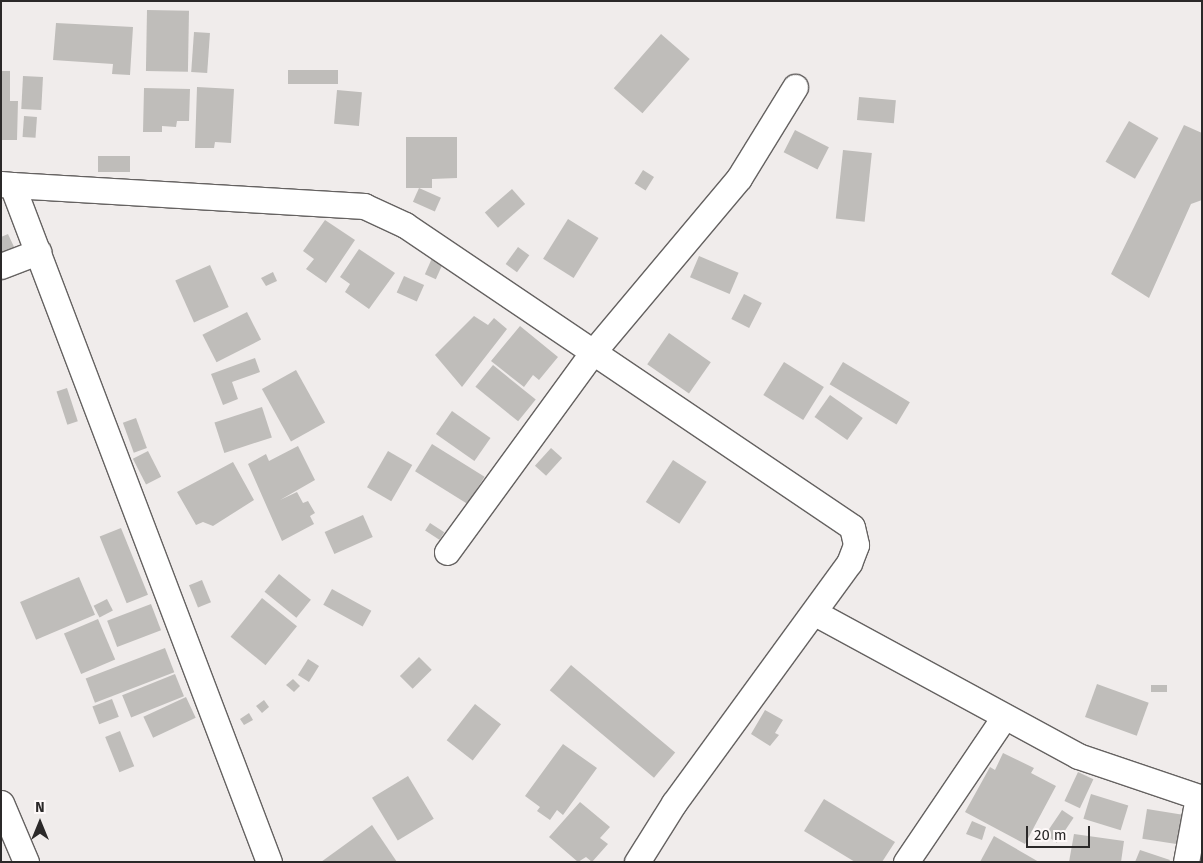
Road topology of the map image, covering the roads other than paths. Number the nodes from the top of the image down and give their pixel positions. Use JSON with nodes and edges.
{"nodes":[{"id":1,"x":795,"y":88,"type":"dead end"},
{"id":2,"x":7,"y":185,"type":"edge"},
{"id":3,"x":38,"y":252,"type":"junction"},
{"id":4,"x":1,"y":266,"type":"edge"},
{"id":5,"x":593,"y":352,"type":"junction"},
{"id":6,"x":447,"y":552,"type":"dead end"},
{"id":7,"x":815,"y":613,"type":"junction"},
{"id":8,"x":1004,"y":717,"type":"junction"},
{"id":9,"x":1200,"y":798,"type":"edge"},
{"id":10,"x":1,"y":803,"type":"edge"},
{"id":11,"x":26,"y":862,"type":"edge"},
{"id":12,"x":269,"y":862,"type":"edge"},
{"id":13,"x":637,"y":862,"type":"edge"},
{"id":14,"x":906,"y":862,"type":"edge"},
{"id":15,"x":1186,"y":862,"type":"edge"}],
"edges":[{"from":1,"to":5,"type":"street"},
{"from":2,"to":3,"type":"street"},
{"from":2,"to":5,"type":"street"},
{"from":3,"to":4,"type":"street"},
{"from":3,"to":12,"type":"street"},
{"from":5,"to":6,"type":"street"},
{"from":5,"to":7,"type":"street"},
{"from":7,"to":8,"type":"street"},
{"from":7,"to":13,"type":"street"},
{"from":8,"to":9,"type":"street"},
{"from":8,"to":14,"type":"street"},
{"from":9,"to":15,"type":"street"},
{"from":10,"to":11,"type":"street"}]}
